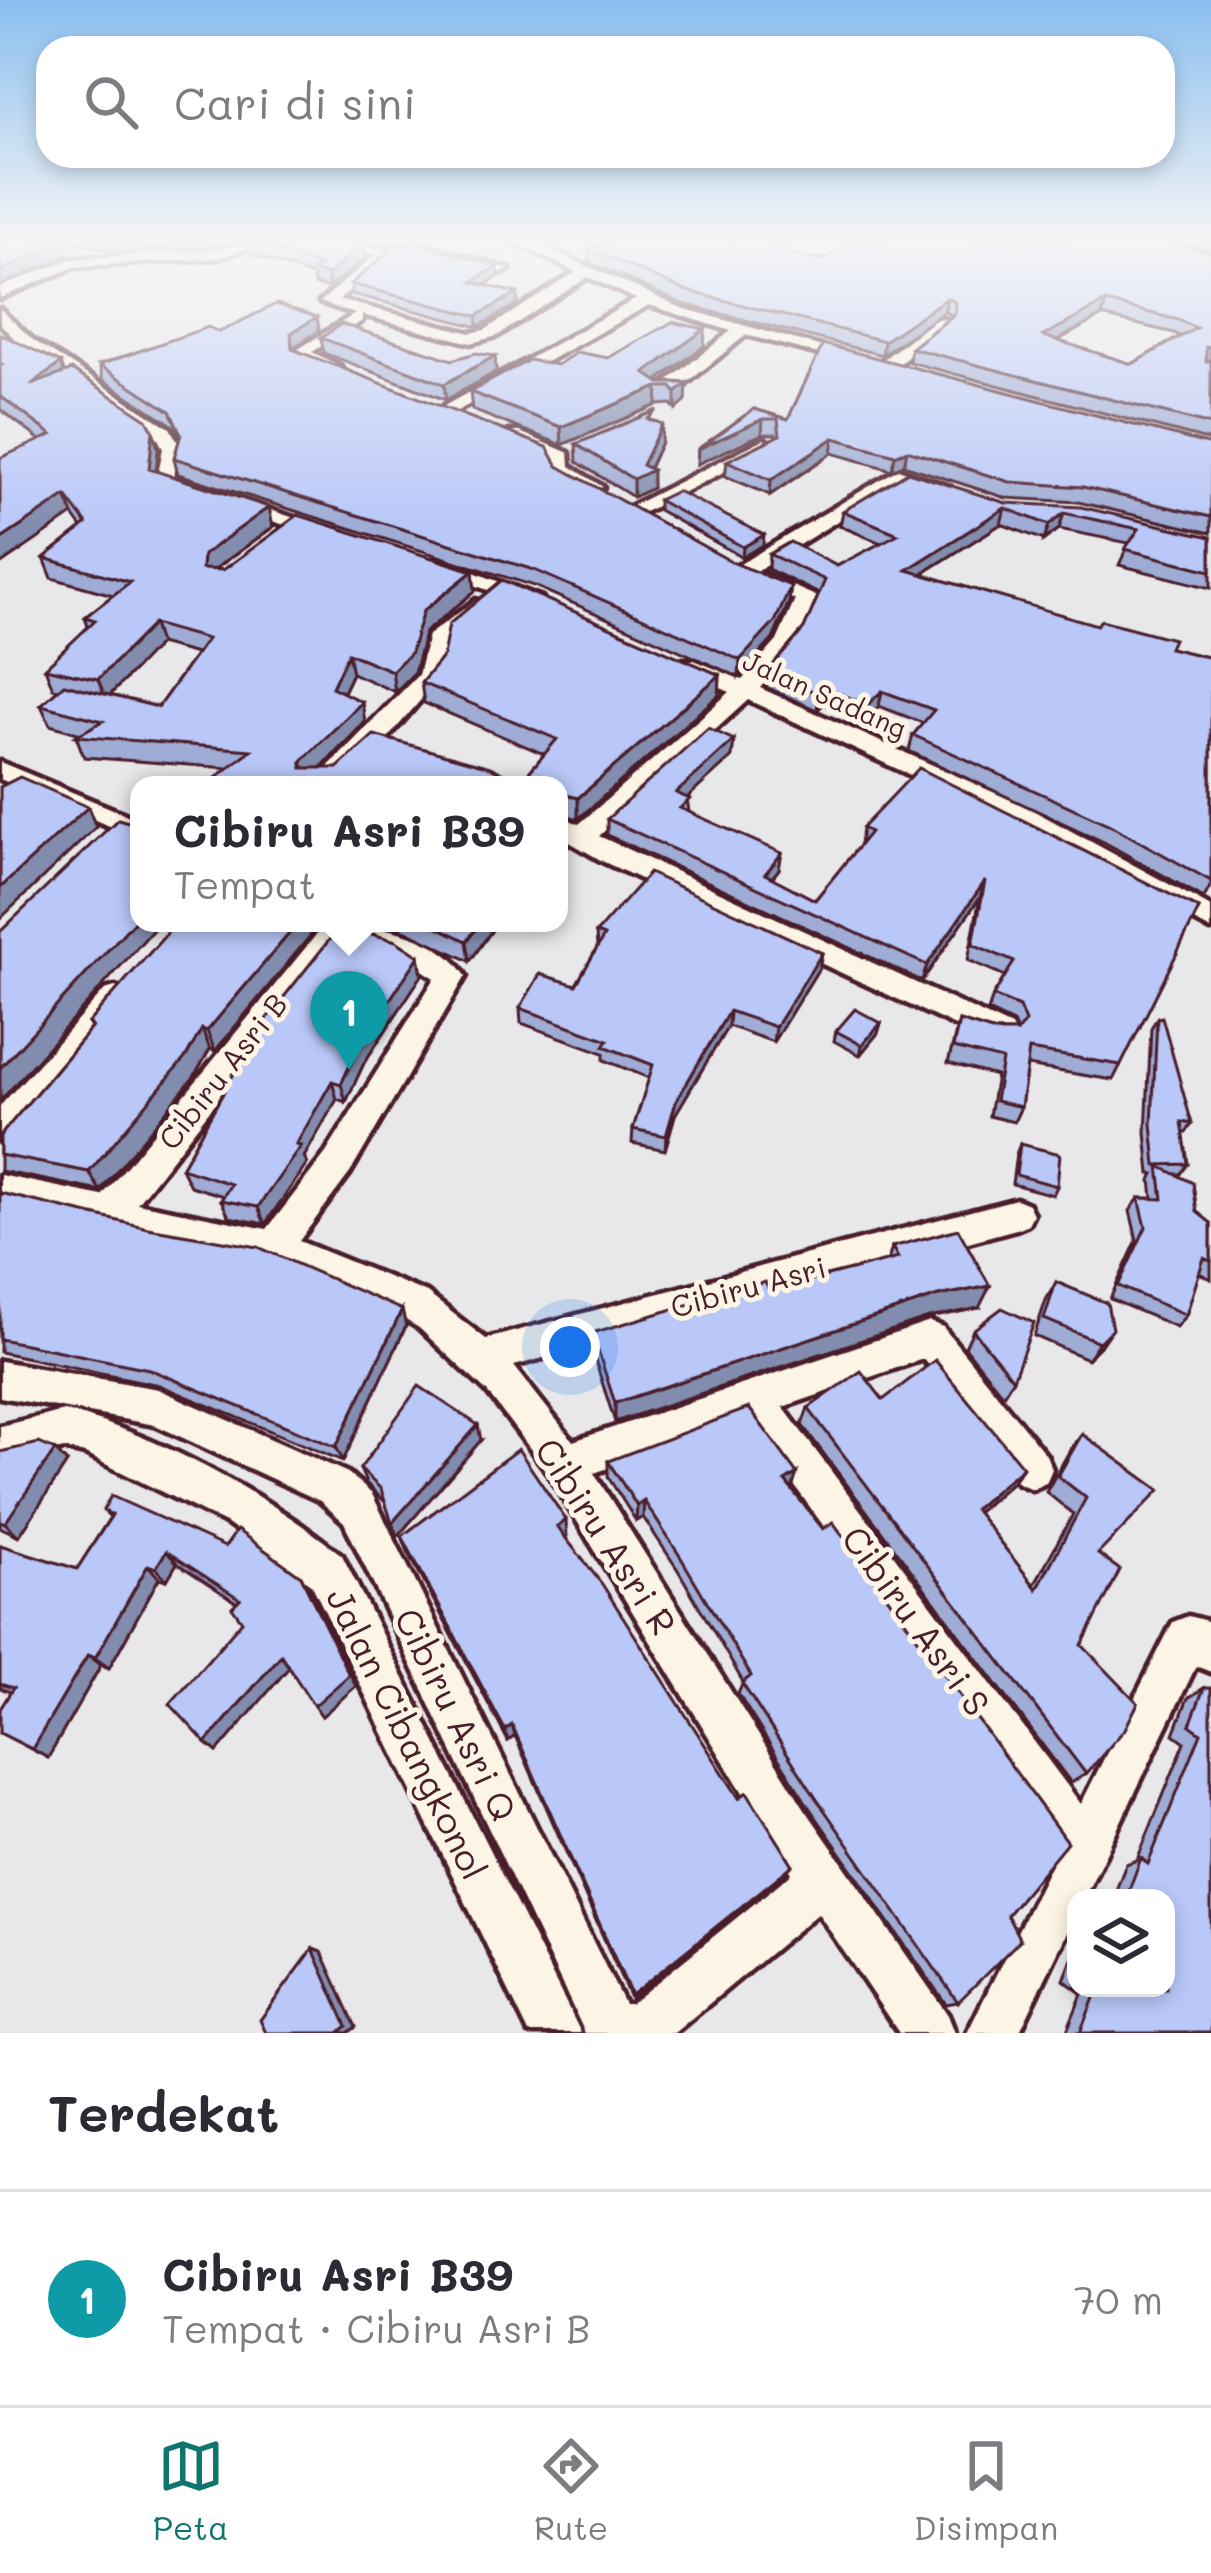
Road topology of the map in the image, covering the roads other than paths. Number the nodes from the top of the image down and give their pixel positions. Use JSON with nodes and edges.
{"nodes":[{"id":1,"x":19,"y":335,"type":"edge"},
{"id":2,"x":331,"y":335,"type":"edge"},
{"id":3,"x":580,"y":335,"type":"edge"},
{"id":4,"x":736,"y":335,"type":"edge"},
{"id":5,"x":762,"y":335,"type":"edge"},
{"id":6,"x":925,"y":335,"type":"edge"},
{"id":7,"x":27,"y":343,"type":"junction"},
{"id":8,"x":0,"y":352,"type":"edge"},
{"id":9,"x":887,"y":365,"type":"junction"},
{"id":10,"x":918,"y":375,"type":"edge"},
{"id":11,"x":356,"y":378,"type":"edge"},
{"id":12,"x":664,"y":392,"type":"edge"},
{"id":13,"x":770,"y":442,"type":"edge"},
{"id":14,"x":582,"y":448,"type":"edge"},
{"id":15,"x":562,"y":457,"type":"junction"},
{"id":16,"x":953,"y":492,"type":"edge"},
{"id":17,"x":358,"y":541,"type":"edge"},
{"id":18,"x":417,"y":559,"type":"edge"},
{"id":19,"x":499,"y":586,"type":"junction"},
{"id":20,"x":545,"y":604,"type":"edge"},
{"id":21,"x":665,"y":656,"type":"edge"},
{"id":22,"x":746,"y":691,"type":"junction"},
{"id":23,"x":0,"y":770,"type":"edge"},
{"id":24,"x":336,"y":776,"type":"edge"},
{"id":25,"x":28,"y":779,"type":"junction"},
{"id":26,"x":0,"y":804,"type":"edge"},
{"id":27,"x":122,"y":830,"type":"edge"},
{"id":28,"x":569,"y":831,"type":"edge"},
{"id":29,"x":1208,"y":912,"type":"edge"},
{"id":30,"x":330,"y":932,"type":"edge"},
{"id":31,"x":360,"y":932,"type":"edge"},
{"id":32,"x":136,"y":974,"type":"edge"},
{"id":33,"x":1000,"y":1035,"type":"edge"},
{"id":34,"x":0,"y":1128,"type":"edge"},
{"id":35,"x":0,"y":1189,"type":"edge"},
{"id":36,"x":1016,"y":1214,"type":"dead end"},
{"id":37,"x":107,"y":1215,"type":"junction"},
{"id":38,"x":275,"y":1246,"type":"junction"},
{"id":39,"x":481,"y":1358,"type":"junction"},
{"id":40,"x":0,"y":1379,"type":"edge"},
{"id":41,"x":752,"y":1396,"type":"junction"},
{"id":42,"x":0,"y":1445,"type":"edge"},
{"id":43,"x":567,"y":1463,"type":"junction"},
{"id":44,"x":1032,"y":1468,"type":"dead end"},
{"id":45,"x":1211,"y":1652,"type":"edge"},
{"id":46,"x":1082,"y":1844,"type":"junction"},
{"id":47,"x":823,"y":1878,"type":"junction"},
{"id":48,"x":556,"y":2033,"type":"edge"},
{"id":49,"x":930,"y":2033,"type":"edge"},
{"id":50,"x":992,"y":2033,"type":"edge"}],
"edges":[{"from":1,"to":7,"type":"street"},
{"from":2,"to":11,"type":"street"},
{"from":3,"to":15,"type":"street"},
{"from":4,"to":12,"type":"street"},
{"from":5,"to":9,"type":"street"},
{"from":6,"to":9,"type":"street"},
{"from":7,"to":8,"type":"street"},
{"from":7,"to":17,"type":"street"},
{"from":9,"to":10,"type":"street"},
{"from":13,"to":15,"type":"street"},
{"from":14,"to":15,"type":"street"},
{"from":16,"to":22,"type":"street"},
{"from":18,"to":19,"type":"street"},
{"from":19,"to":20,"type":"street"},
{"from":19,"to":24,"type":"street"},
{"from":21,"to":22,"type":"street","name":"Jalan Sadang"},
{"from":22,"to":28,"type":"street"},
{"from":22,"to":29,"type":"street","name":"Jalan Sadang"},
{"from":23,"to":25,"type":"street"},
{"from":25,"to":26,"type":"street"},
{"from":25,"to":27,"type":"street"},
{"from":28,"to":33,"type":"street"},
{"from":30,"to":37,"type":"street","name":"Cibiru Asri B"},
{"from":31,"to":38,"type":"street","name":"Cibiru Asri B"},
{"from":32,"to":34,"type":"street"},
{"from":35,"to":37,"type":"street","name":"Cibiru Asri R"},
{"from":36,"to":39,"type":"street","name":"Cibiru Asri"},
{"from":37,"to":38,"type":"street","name":"Cibiru Asri R"},
{"from":38,"to":39,"type":"street","name":"Cibiru Asri R"},
{"from":39,"to":43,"type":"street","name":"Cibiru Asri R"},
{"from":40,"to":47,"type":"street","name":"Cibiru Asri Q"},
{"from":41,"to":43,"type":"street"},
{"from":41,"to":44,"type":"street"},
{"from":41,"to":46,"type":"street","name":"Cibiru Asri S"},
{"from":42,"to":48,"type":"street","name":"Jalan Cibangkonol"},
{"from":43,"to":47,"type":"street","name":"Cibiru Asri R"},
{"from":45,"to":46,"type":"street"},
{"from":46,"to":50,"type":"street"},
{"from":47,"to":49,"type":"street","name":"Cibiru Asri R"}]}
